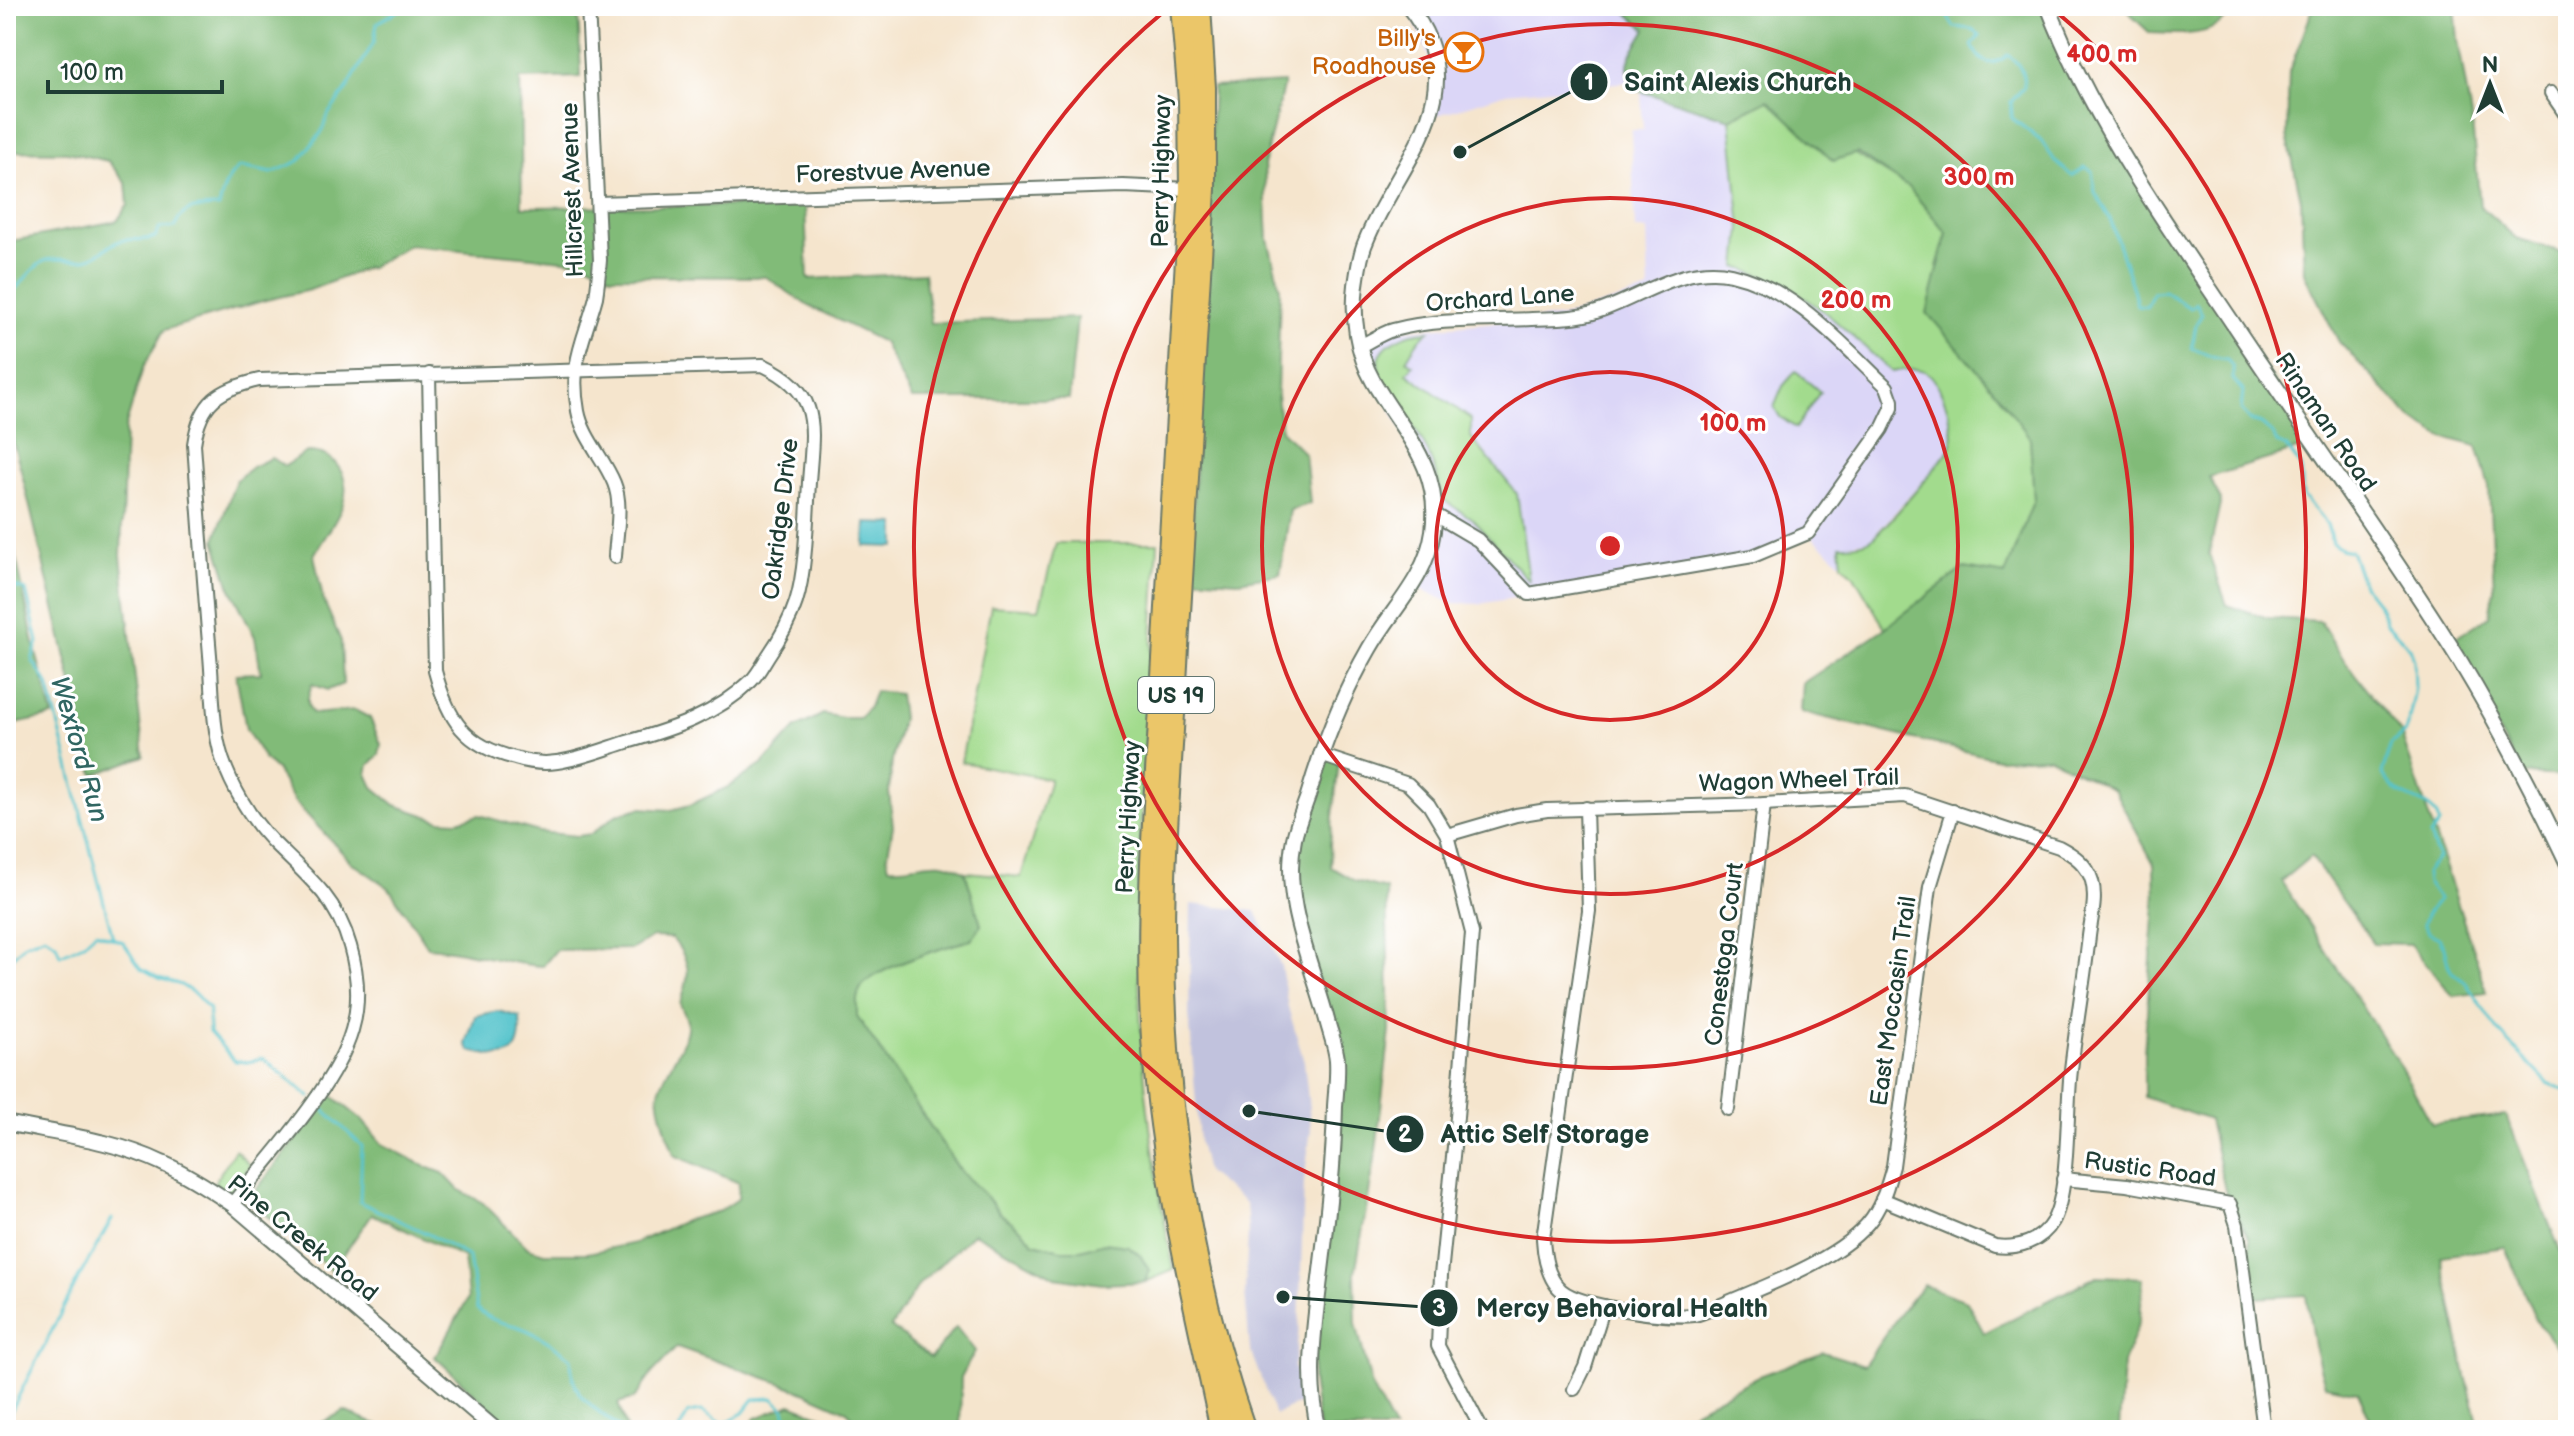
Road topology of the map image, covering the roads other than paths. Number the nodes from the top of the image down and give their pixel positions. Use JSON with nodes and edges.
{"nodes":[{"id":1,"x":588,"y":6,"type":"edge"},
{"id":2,"x":1181,"y":6,"type":"edge"},
{"id":3,"x":1200,"y":6,"type":"edge"},
{"id":4,"x":1408,"y":6,"type":"edge"},
{"id":5,"x":2048,"y":6,"type":"edge"},
{"id":6,"x":2551,"y":93,"type":"dead end"},
{"id":7,"x":2568,"y":118,"type":"edge"},
{"id":8,"x":1190,"y":189,"type":"junction"},
{"id":9,"x":598,"y":203,"type":"junction"},
{"id":10,"x":1360,"y":346,"type":"junction"},
{"id":11,"x":574,"y":369,"type":"junction"},
{"id":12,"x":429,"y":374,"type":"junction"},
{"id":13,"x":1434,"y":514,"type":"junction"},
{"id":14,"x":615,"y":557,"type":"dead end"},
{"id":15,"x":1320,"y":755,"type":"junction"},
{"id":16,"x":1764,"y":804,"type":"junction"},
{"id":17,"x":1586,"y":808,"type":"junction"},
{"id":18,"x":1953,"y":811,"type":"junction"},
{"id":19,"x":1447,"y":835,"type":"junction"},
{"id":20,"x":2568,"y":864,"type":"edge"},
{"id":21,"x":1728,"y":1109,"type":"dead end"},
{"id":22,"x":6,"y":1123,"type":"edge"},
{"id":23,"x":2063,"y":1179,"type":"junction"},
{"id":24,"x":1882,"y":1199,"type":"junction"},
{"id":25,"x":232,"y":1204,"type":"junction"},
{"id":26,"x":1604,"y":1306,"type":"junction"},
{"id":27,"x":1203,"y":1342,"type":"junction"},
{"id":28,"x":1574,"y":1389,"type":"dead end"},
{"id":29,"x":496,"y":1430,"type":"edge"},
{"id":30,"x":1221,"y":1430,"type":"edge"},
{"id":31,"x":1232,"y":1430,"type":"edge"},
{"id":32,"x":1245,"y":1430,"type":"edge"},
{"id":33,"x":1319,"y":1430,"type":"edge"},
{"id":34,"x":1482,"y":1430,"type":"edge"},
{"id":35,"x":2264,"y":1430,"type":"edge"}],
"edges":[{"from":1,"to":9,"type":"street","name":"Hillcrest Avenue"},
{"from":2,"to":8,"type":"highway","name":"Perry Highway","number":"US 19"},
{"from":3,"to":32,"type":"highway","name":"Perry Highway","number":"US 19"},
{"from":4,"to":10,"type":"street"},
{"from":5,"to":20,"type":"street","name":"Rinaman Road"},
{"from":6,"to":7,"type":"street"},
{"from":8,"to":9,"type":"street","name":"Forestvue Avenue"},
{"from":8,"to":27,"type":"highway","name":"Perry Highway","number":"US 19"},
{"from":9,"to":11,"type":"street","name":"Hillcrest Avenue"},
{"from":10,"to":13,"type":"street"},
{"from":10,"to":13,"type":"street","name":"Orchard Lane"},
{"from":11,"to":12,"type":"street","name":"Oakridge Drive"},
{"from":11,"to":12,"type":"street","name":"Oakridge Drive"},
{"from":11,"to":14,"type":"street"},
{"from":12,"to":25,"type":"street","name":"Oakridge Drive"},
{"from":13,"to":15,"type":"street"},
{"from":15,"to":19,"type":"street"},
{"from":15,"to":33,"type":"street"},
{"from":16,"to":17,"type":"street","name":"Wagon Wheel Trail"},
{"from":16,"to":18,"type":"street","name":"Wagon Wheel Trail"},
{"from":16,"to":21,"type":"street","name":"Conestoga Court"},
{"from":17,"to":19,"type":"street","name":"Wagon Wheel Trail"},
{"from":17,"to":26,"type":"street","name":"East Moccasin Trail"},
{"from":18,"to":23,"type":"street","name":"Wagon Wheel Trail"},
{"from":18,"to":24,"type":"street","name":"East Moccasin Trail"},
{"from":19,"to":34,"type":"street"},
{"from":22,"to":25,"type":"street","name":"Pine Creek Road"},
{"from":23,"to":24,"type":"street","name":"Wagon Wheel Trail"},
{"from":23,"to":35,"type":"street","name":"Rustic Road"},
{"from":24,"to":26,"type":"street","name":"East Moccasin Trail"},
{"from":25,"to":29,"type":"street","name":"Pine Creek Road"},
{"from":26,"to":28,"type":"street"},
{"from":27,"to":30,"type":"highway"},
{"from":27,"to":31,"type":"main road","name":"Perry Highway","number":"US 19"}]}
